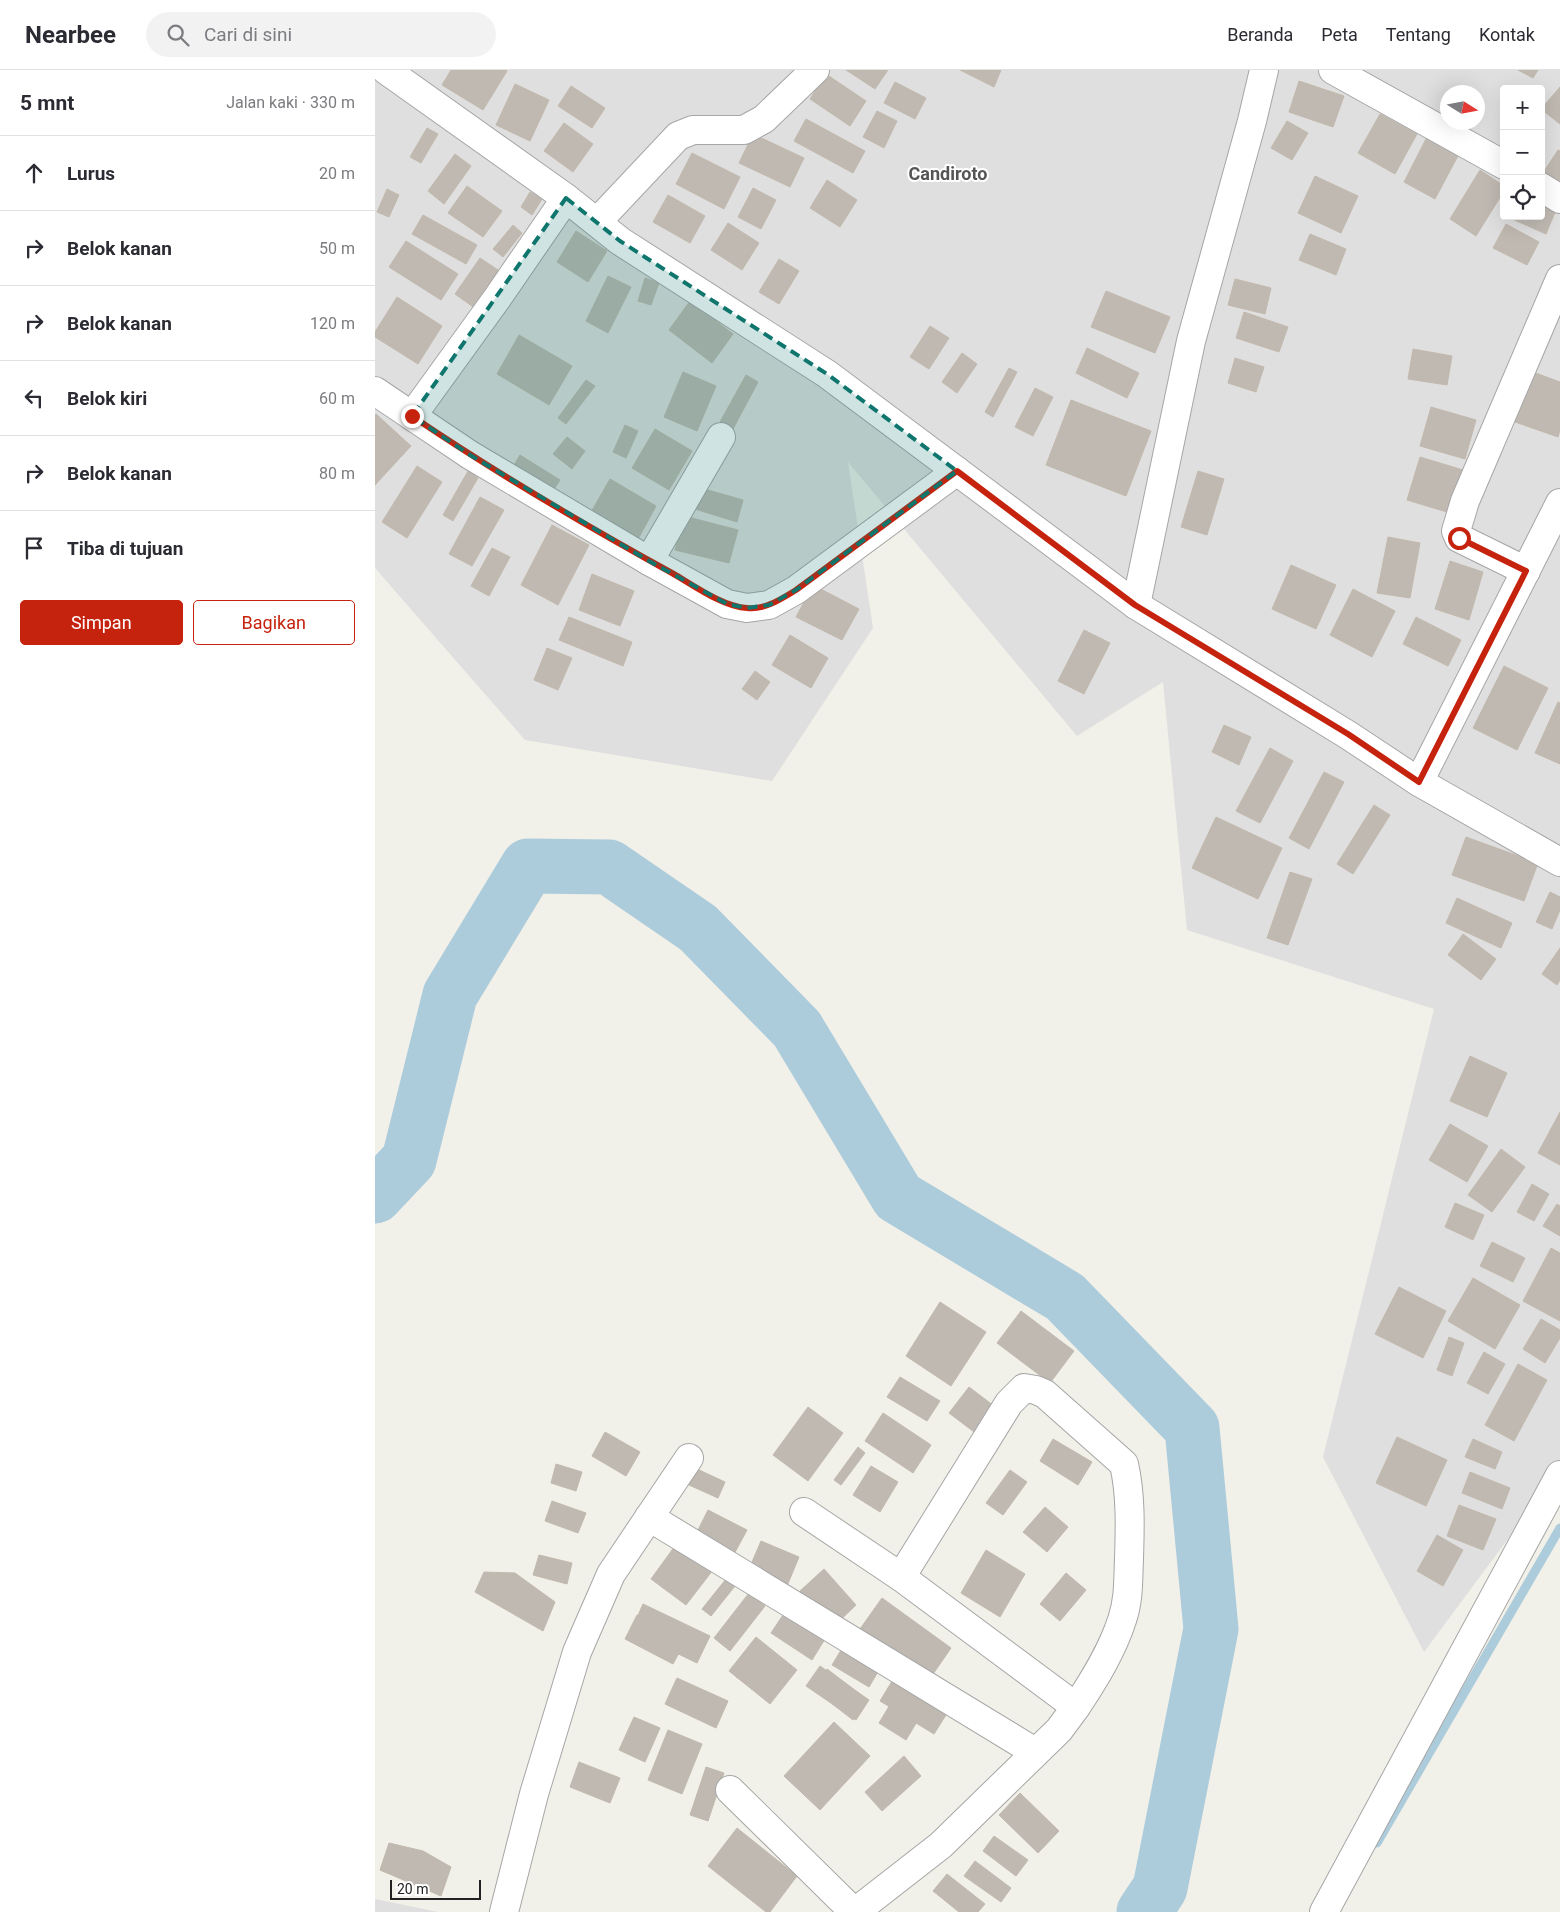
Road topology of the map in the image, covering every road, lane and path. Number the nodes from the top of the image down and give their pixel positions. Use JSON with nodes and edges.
{"nodes":[{"id":1,"x":386,"y":70,"type":"edge"},
{"id":2,"x":815,"y":70,"type":"edge"},
{"id":3,"x":1264,"y":70,"type":"edge"},
{"id":4,"x":1333,"y":70,"type":"edge"},
{"id":5,"x":1500,"y":163,"type":"edge"},
{"id":6,"x":1545,"y":190,"type":"edge"},
{"id":7,"x":566,"y":198,"type":"junction"},
{"id":8,"x":1560,"y":199,"type":"edge"},
{"id":9,"x":597,"y":222,"type":"junction"},
{"id":10,"x":1560,"y":279,"type":"edge"},
{"id":11,"x":375,"y":391,"type":"edge"},
{"id":12,"x":412,"y":416,"type":"junction"},
{"id":13,"x":721,"y":437,"type":"dead end"},
{"id":14,"x":957,"y":471,"type":"junction"},
{"id":15,"x":1560,"y":503,"type":"edge"},
{"id":16,"x":649,"y":561,"type":"junction"},
{"id":17,"x":1526,"y":571,"type":"junction"},
{"id":18,"x":1135,"y":605,"type":"junction"},
{"id":19,"x":1419,"y":782,"type":"junction"},
{"id":20,"x":1560,"y":862,"type":"edge"},
{"id":21,"x":689,"y":1458,"type":"dead end"},
{"id":22,"x":1560,"y":1476,"type":"edge"},
{"id":23,"x":804,"y":1512,"type":"dead end"},
{"id":24,"x":649,"y":1517,"type":"junction"},
{"id":25,"x":901,"y":1577,"type":"junction"},
{"id":26,"x":1076,"y":1708,"type":"junction"},
{"id":27,"x":1035,"y":1752,"type":"junction"},
{"id":28,"x":730,"y":1790,"type":"dead end"},
{"id":29,"x":504,"y":1912,"type":"edge"},
{"id":30,"x":854,"y":1912,"type":"edge"},
{"id":31,"x":1324,"y":1912,"type":"edge"}],
"edges":[{"from":1,"to":7,"type":"street"},
{"from":2,"to":9,"type":"street"},
{"from":3,"to":18,"type":"street"},
{"from":4,"to":5,"type":"street"},
{"from":6,"to":8,"type":"street"},
{"from":7,"to":9,"type":"street"},
{"from":7,"to":12,"type":"street"},
{"from":9,"to":14,"type":"street"},
{"from":10,"to":17,"type":"street"},
{"from":11,"to":12,"type":"street"},
{"from":12,"to":16,"type":"street"},
{"from":13,"to":16,"type":"street"},
{"from":14,"to":16,"type":"street"},
{"from":14,"to":18,"type":"street"},
{"from":15,"to":17,"type":"street"},
{"from":17,"to":19,"type":"street"},
{"from":18,"to":19,"type":"street"},
{"from":19,"to":20,"type":"street"},
{"from":21,"to":24,"type":"street"},
{"from":22,"to":31,"type":"street"},
{"from":23,"to":25,"type":"street"},
{"from":24,"to":27,"type":"street"},
{"from":24,"to":29,"type":"street"},
{"from":25,"to":26,"type":"street"},
{"from":25,"to":26,"type":"street"},
{"from":26,"to":27,"type":"street"},
{"from":27,"to":30,"type":"street"},
{"from":28,"to":30,"type":"street"}]}
